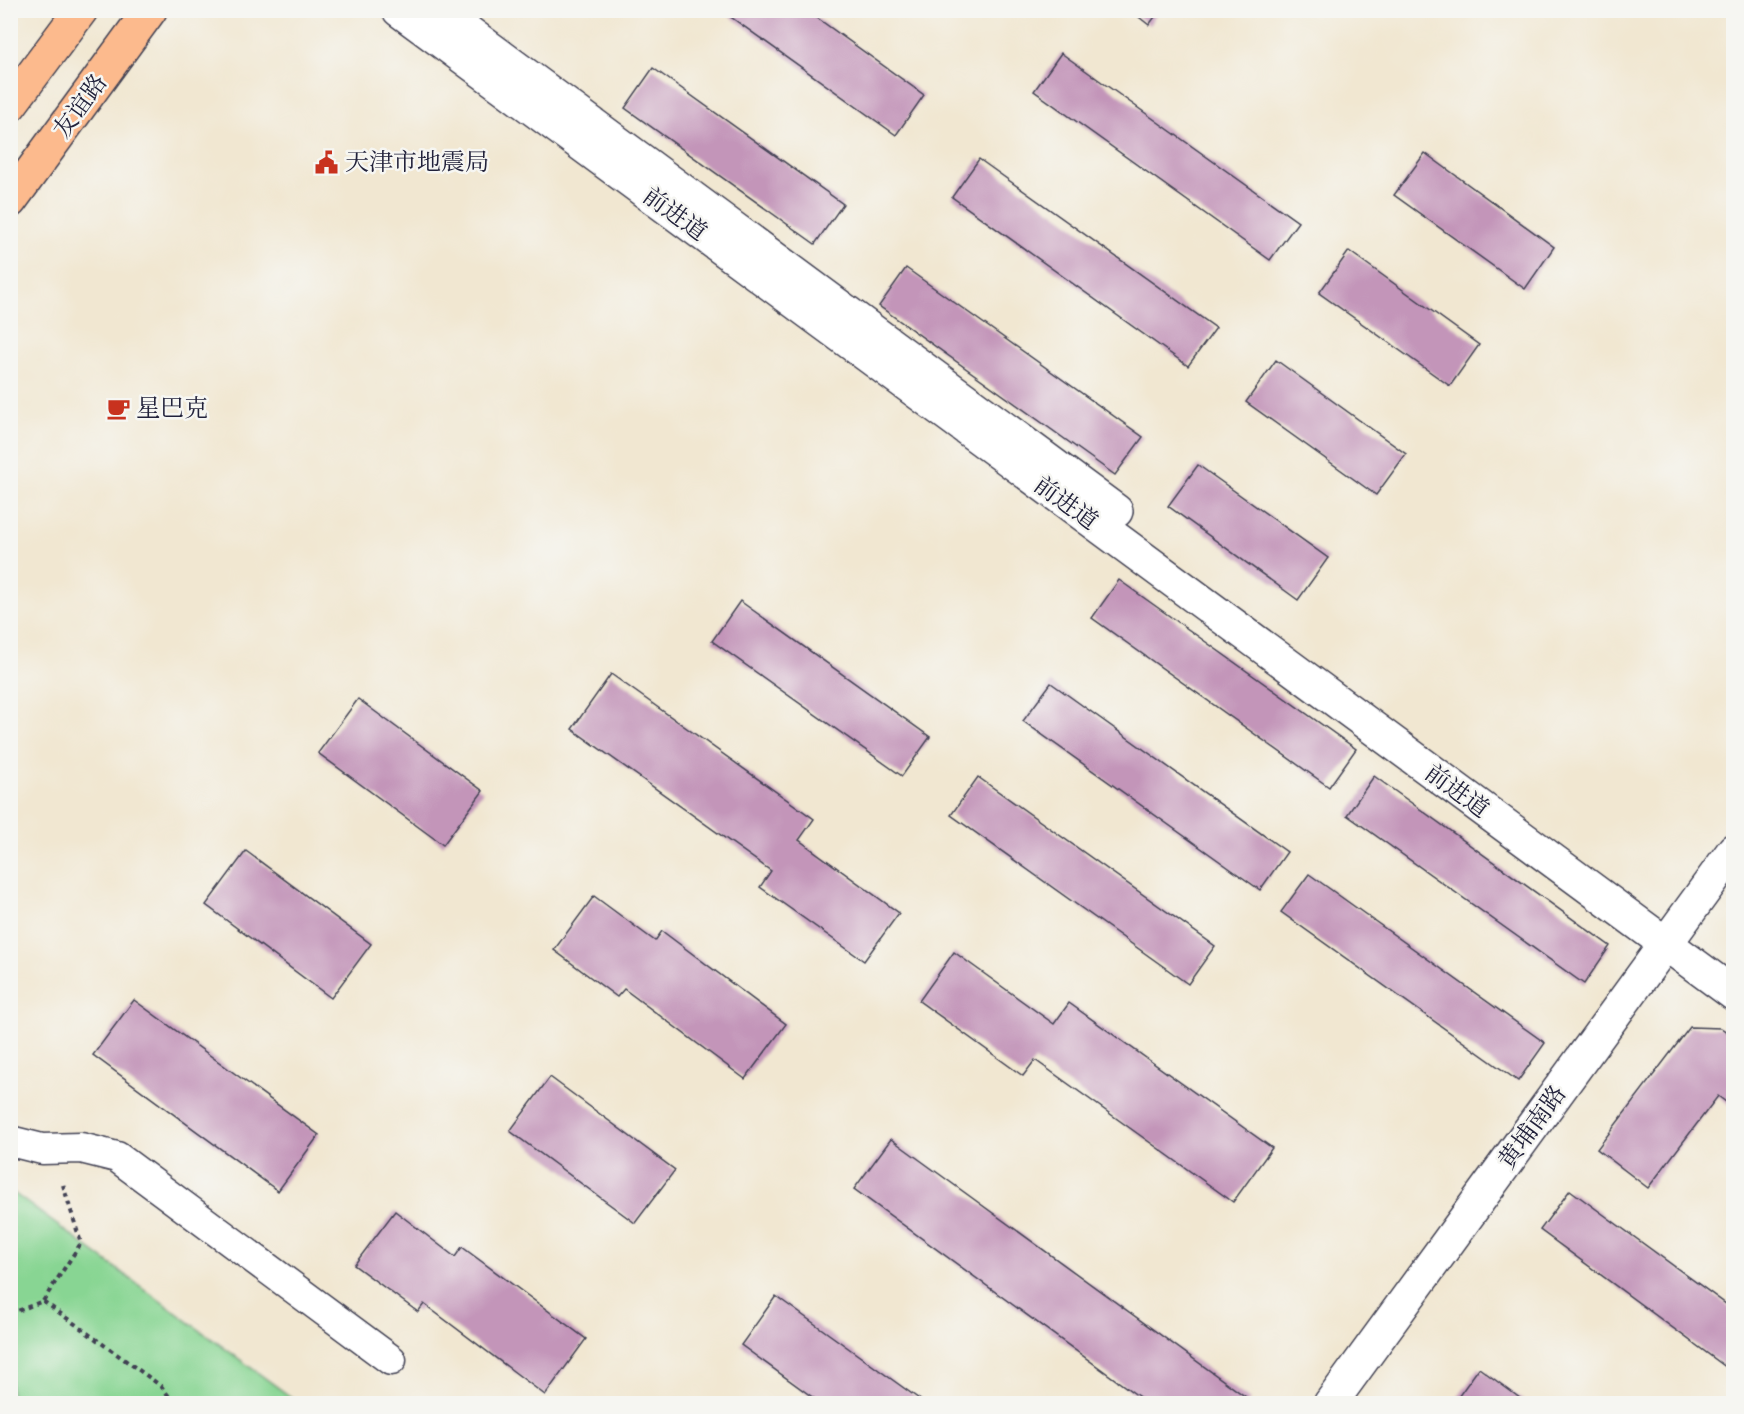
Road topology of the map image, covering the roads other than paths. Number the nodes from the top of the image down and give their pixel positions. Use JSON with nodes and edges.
{"nodes":[{"id":1,"x":81,"y":10,"type":"edge"},
{"id":2,"x":150,"y":10,"type":"edge"},
{"id":3,"x":399,"y":10,"type":"edge"},
{"id":4,"x":438,"y":10,"type":"edge"},
{"id":5,"x":10,"y":105,"type":"edge"},
{"id":6,"x":10,"y":201,"type":"edge"},
{"id":7,"x":1734,"y":850,"type":"edge"},
{"id":8,"x":1734,"y":881,"type":"edge"},
{"id":9,"x":1679,"y":941,"type":"junction"},
{"id":10,"x":1734,"y":966,"type":"edge"},
{"id":11,"x":1734,"y":994,"type":"edge"},
{"id":12,"x":10,"y":1141,"type":"edge"},
{"id":13,"x":392,"y":1360,"type":"dead end"},
{"id":14,"x":1330,"y":1404,"type":"edge"},
{"id":15,"x":1356,"y":1404,"type":"edge"}],
"edges":[{"from":1,"to":5,"type":"main road"},
{"from":2,"to":6,"type":"main road","name":"友谊路"},
{"from":3,"to":9,"type":"street","name":"前进道"},
{"from":4,"to":9,"type":"street","name":"前进道"},
{"from":7,"to":9,"type":"street","name":"黄埔南路"},
{"from":8,"to":9,"type":"street","name":"黄埔南路"},
{"from":9,"to":10,"type":"street","name":"前进道"},
{"from":9,"to":11,"type":"street","name":"前进道"},
{"from":9,"to":14,"type":"street","name":"黄埔南路"},
{"from":9,"to":15,"type":"street","name":"黄埔南路"},
{"from":12,"to":13,"type":"street"}]}
